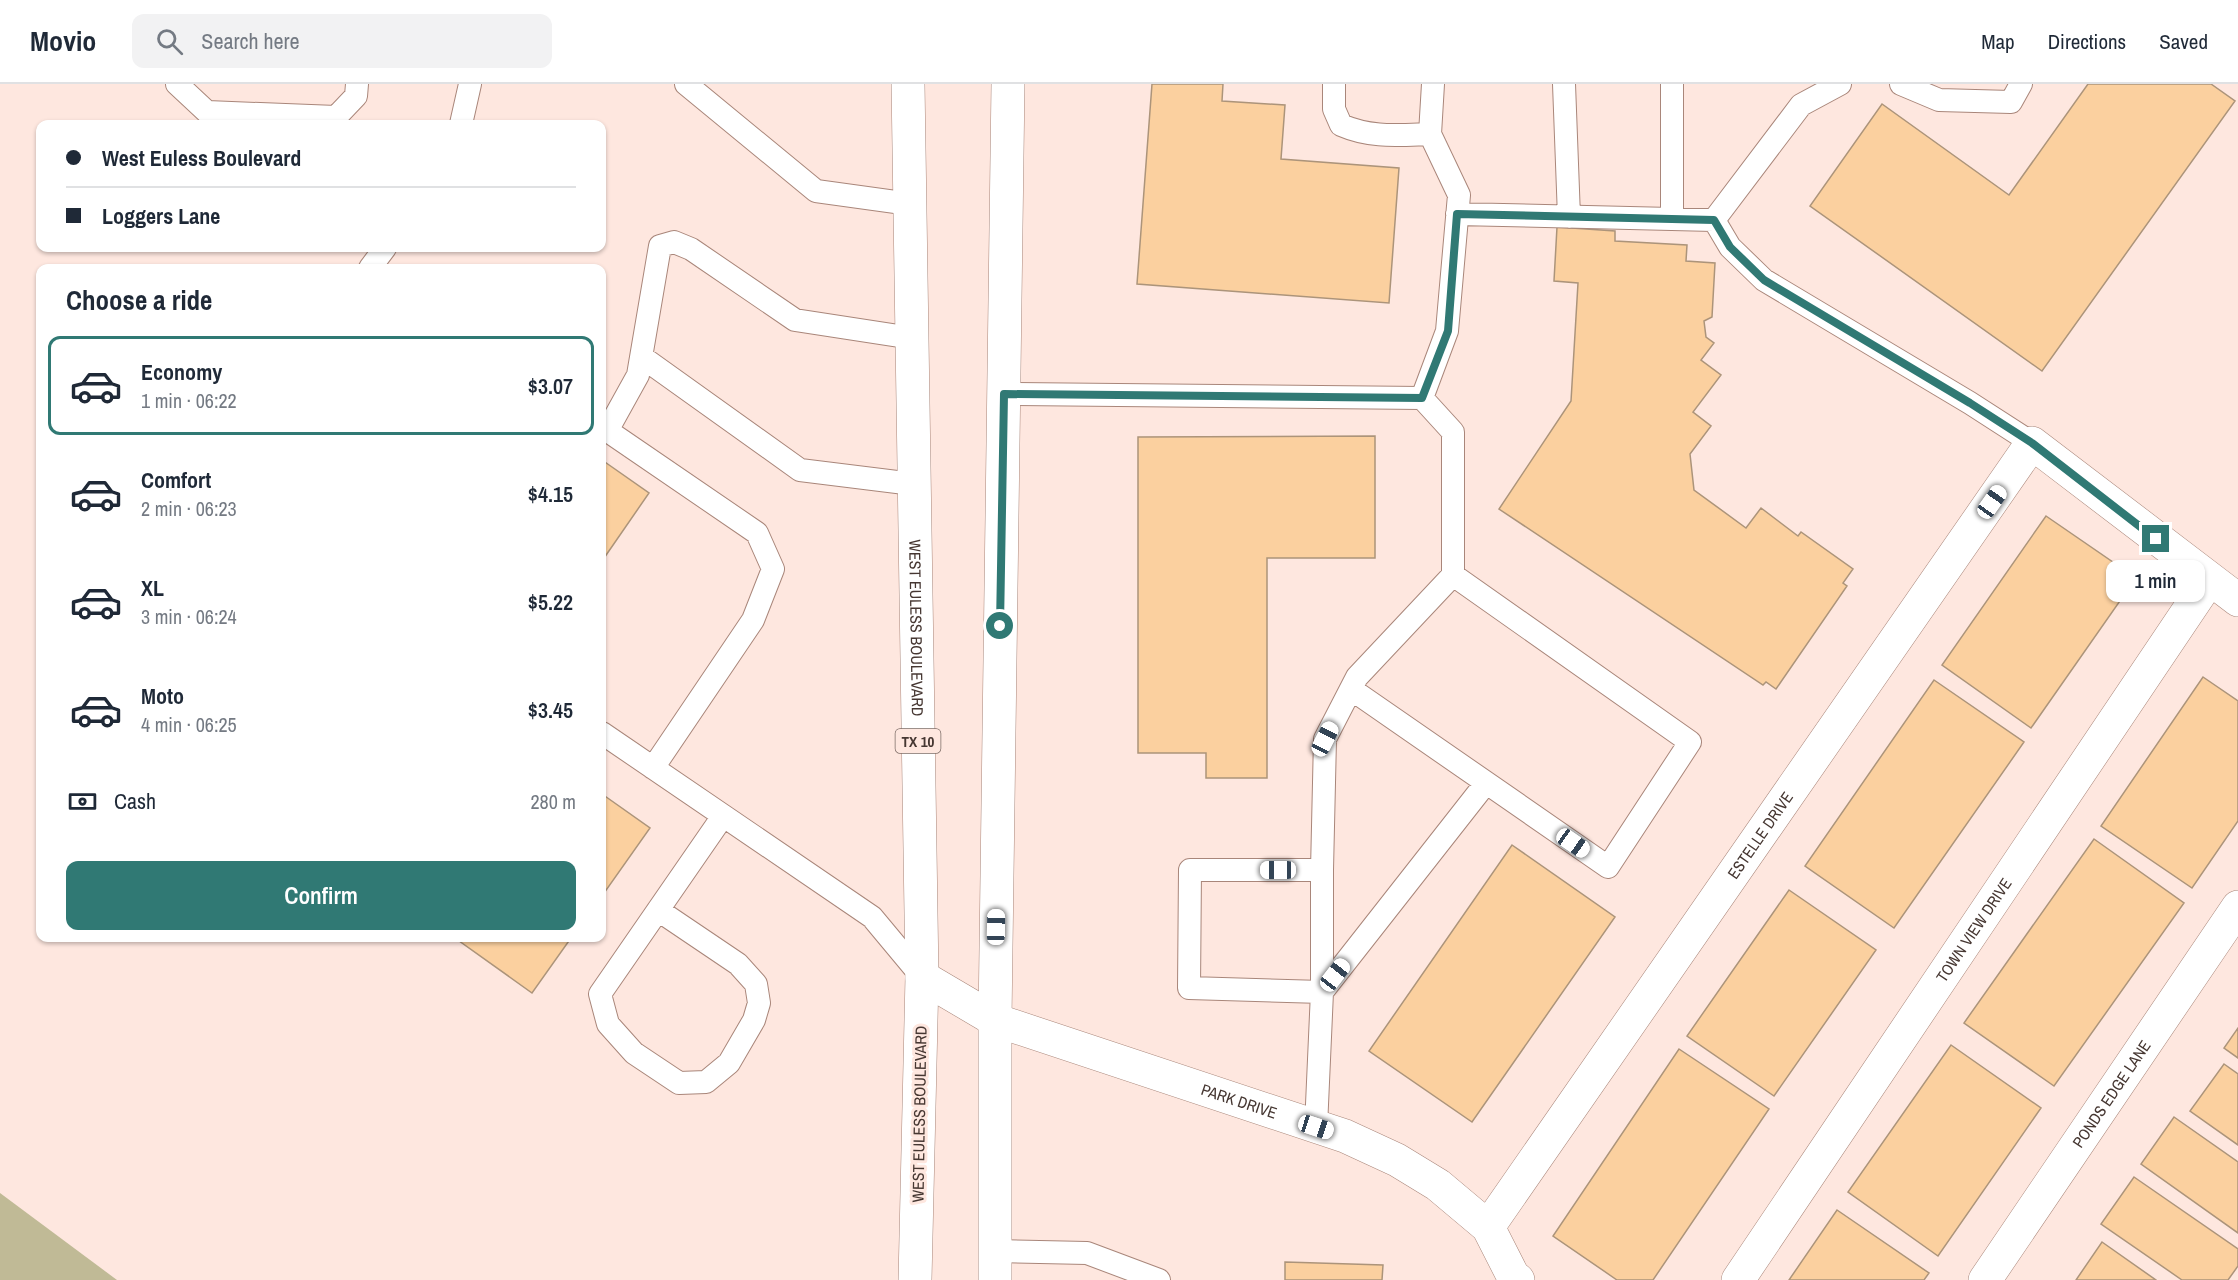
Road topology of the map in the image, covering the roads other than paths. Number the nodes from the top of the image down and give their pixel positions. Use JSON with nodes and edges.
{"nodes":[{"id":1,"x":177,"y":84,"type":"edge"},
{"id":2,"x":357,"y":84,"type":"edge"},
{"id":3,"x":470,"y":84,"type":"edge"},
{"id":4,"x":686,"y":84,"type":"edge"},
{"id":5,"x":908,"y":84,"type":"edge"},
{"id":6,"x":1008,"y":84,"type":"edge"},
{"id":7,"x":1334,"y":84,"type":"edge"},
{"id":8,"x":1433,"y":84,"type":"edge"},
{"id":9,"x":1564,"y":84,"type":"edge"},
{"id":10,"x":1672,"y":84,"type":"edge"},
{"id":11,"x":1840,"y":84,"type":"edge"},
{"id":12,"x":1901,"y":84,"type":"edge"},
{"id":13,"x":2021,"y":84,"type":"edge"},
{"id":14,"x":462,"y":120,"type":"edge"},
{"id":15,"x":1430,"y":134,"type":"junction"},
{"id":16,"x":910,"y":204,"type":"junction"},
{"id":17,"x":1457,"y":214,"type":"junction"},
{"id":18,"x":1569,"y":217,"type":"junction"},
{"id":19,"x":1672,"y":219,"type":"junction"},
{"id":20,"x":1714,"y":220,"type":"junction"},
{"id":21,"x":912,"y":338,"type":"junction"},
{"id":22,"x":642,"y":357,"type":"junction"},
{"id":23,"x":1004,"y":394,"type":"junction"},
{"id":24,"x":1422,"y":398,"type":"junction"},
{"id":25,"x":606,"y":426,"type":"edge"},
{"id":26,"x":606,"y":430,"type":"edge"},
{"id":27,"x":2032,"y":443,"type":"junction"},
{"id":28,"x":914,"y":484,"type":"junction"},
{"id":29,"x":1453,"y":575,"type":"junction"},
{"id":30,"x":2209,"y":580,"type":"junction"},
{"id":31,"x":2238,"y":600,"type":"edge"},
{"id":32,"x":1351,"y":689,"type":"junction"},
{"id":33,"x":606,"y":736,"type":"edge"},
{"id":34,"x":653,"y":768,"type":"junction"},
{"id":35,"x":1486,"y":783,"type":"junction"},
{"id":36,"x":723,"y":816,"type":"junction"},
{"id":37,"x":1322,"y":870,"type":"junction"},
{"id":38,"x":2238,"y":907,"type":"edge"},
{"id":39,"x":658,"y":910,"type":"junction"},
{"id":40,"x":922,"y":977,"type":"junction"},
{"id":41,"x":1322,"y":992,"type":"junction"},
{"id":42,"x":995,"y":1020,"type":"junction"},
{"id":43,"x":1316,"y":1127,"type":"junction"},
{"id":44,"x":1488,"y":1227,"type":"junction"},
{"id":45,"x":994,"y":1265,"type":"edge"},
{"id":46,"x":915,"y":1280,"type":"edge"},
{"id":47,"x":1159,"y":1280,"type":"edge"},
{"id":48,"x":1518,"y":1280,"type":"edge"},
{"id":49,"x":1738,"y":1280,"type":"edge"},
{"id":50,"x":1985,"y":1280,"type":"edge"}],
"edges":[{"from":1,"to":2,"type":"lane"},
{"from":3,"to":14,"type":"lane"},
{"from":4,"to":16,"type":"lane"},
{"from":5,"to":16,"type":"street","name":"WEST EULESS BOULEVARD","number":"TX 10"},
{"from":6,"to":23,"type":"street"},
{"from":7,"to":15,"type":"lane"},
{"from":8,"to":15,"type":"lane"},
{"from":9,"to":18,"type":"lane"},
{"from":10,"to":19,"type":"lane"},
{"from":11,"to":20,"type":"lane"},
{"from":12,"to":13,"type":"lane"},
{"from":15,"to":17,"type":"lane"},
{"from":16,"to":21,"type":"street","name":"WEST EULESS BOULEVARD","number":"TX 10"},
{"from":17,"to":18,"type":"lane"},
{"from":17,"to":24,"type":"lane"},
{"from":18,"to":19,"type":"lane"},
{"from":19,"to":20,"type":"lane"},
{"from":20,"to":27,"type":"lane"},
{"from":21,"to":22,"type":"lane"},
{"from":21,"to":28,"type":"street","name":"WEST EULESS BOULEVARD","number":"TX 10"},
{"from":22,"to":25,"type":"lane"},
{"from":22,"to":28,"type":"lane"},
{"from":23,"to":24,"type":"lane"},
{"from":23,"to":42,"type":"street"},
{"from":24,"to":29,"type":"lane"},
{"from":26,"to":34,"type":"lane"},
{"from":27,"to":30,"type":"street"},
{"from":27,"to":44,"type":"street","name":"ESTELLE DRIVE"},
{"from":28,"to":40,"type":"street","name":"WEST EULESS BOULEVARD","number":"TX 10"},
{"from":29,"to":32,"type":"lane"},
{"from":29,"to":35,"type":"lane"},
{"from":30,"to":31,"type":"street"},
{"from":30,"to":49,"type":"street","name":"TOWN VIEW DRIVE"},
{"from":32,"to":35,"type":"lane"},
{"from":32,"to":37,"type":"lane"},
{"from":33,"to":34,"type":"lane"},
{"from":34,"to":36,"type":"lane"},
{"from":35,"to":41,"type":"lane"},
{"from":36,"to":39,"type":"lane"},
{"from":36,"to":40,"type":"lane"},
{"from":37,"to":41,"type":"lane"},
{"from":37,"to":41,"type":"lane"},
{"from":38,"to":50,"type":"street","name":"PONDS EDGE LANE"},
{"from":39,"to":39,"type":"lane"},
{"from":40,"to":42,"type":"street","name":"PARK DRIVE"},
{"from":40,"to":46,"type":"street","name":"WEST EULESS BOULEVARD","number":"TX 10"},
{"from":41,"to":43,"type":"lane"},
{"from":42,"to":43,"type":"street","name":"PARK DRIVE"},
{"from":42,"to":45,"type":"street"},
{"from":43,"to":44,"type":"street","name":"PARK DRIVE"},
{"from":44,"to":48,"type":"street","name":"PARK DRIVE"},
{"from":45,"to":47,"type":"lane"}]}
